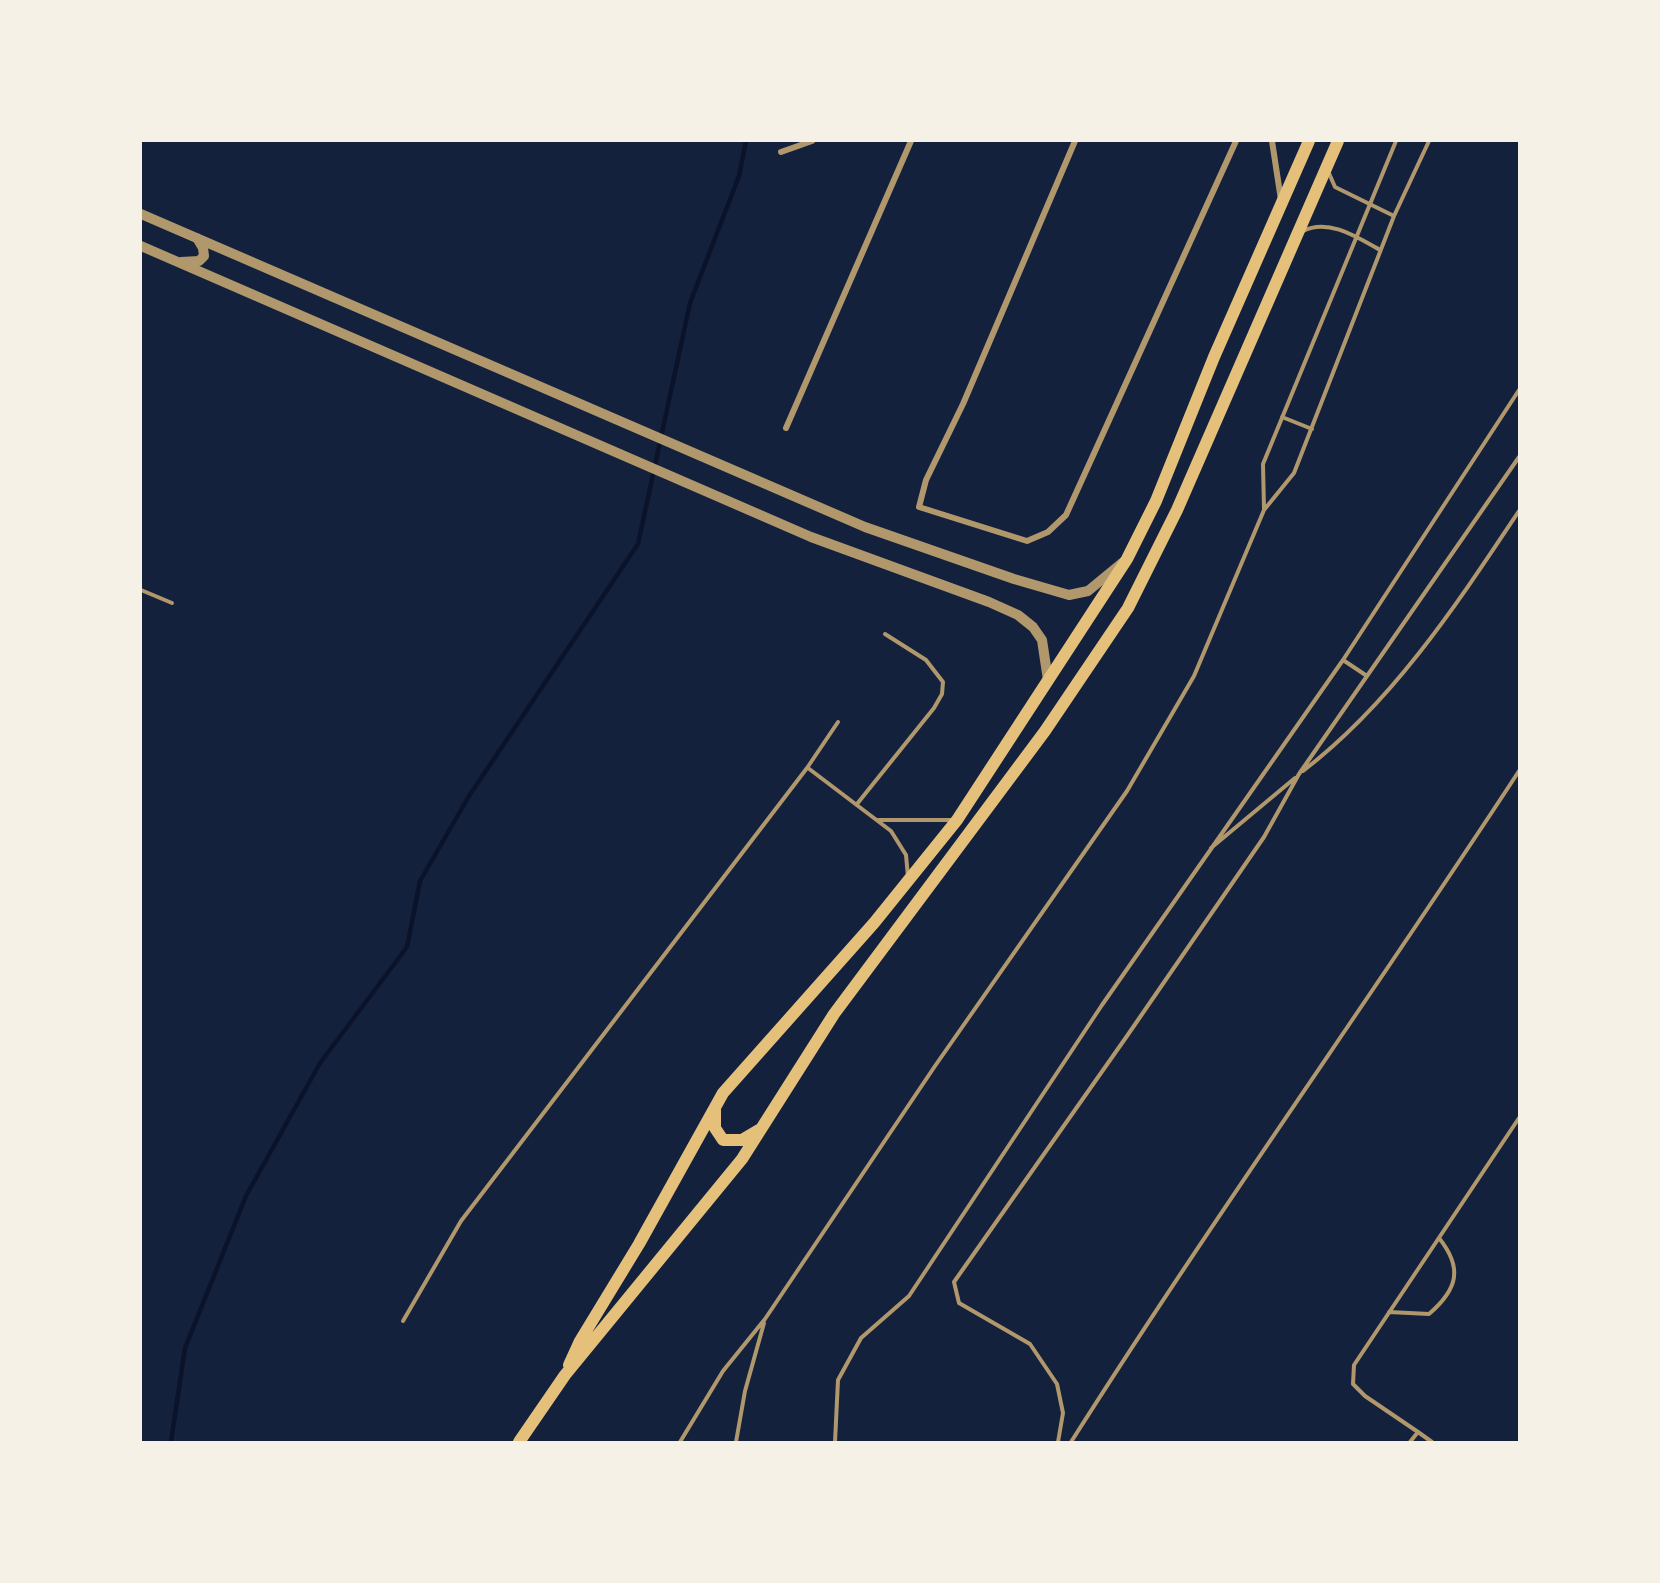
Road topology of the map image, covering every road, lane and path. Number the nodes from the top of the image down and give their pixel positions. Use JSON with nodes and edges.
{"nodes":[{"id":1,"x":812,"y":141,"type":"edge"},
{"id":2,"x":901,"y":141,"type":"edge"},
{"id":3,"x":911,"y":141,"type":"edge"},
{"id":4,"x":1075,"y":141,"type":"edge"},
{"id":5,"x":1236,"y":141,"type":"edge"},
{"id":6,"x":1272,"y":141,"type":"edge"},
{"id":7,"x":1309,"y":141,"type":"edge"},
{"id":8,"x":1338,"y":141,"type":"edge"},
{"id":9,"x":1396,"y":141,"type":"edge"},
{"id":10,"x":1429,"y":141,"type":"edge"},
{"id":11,"x":908,"y":148,"type":"junction"},
{"id":12,"x":781,"y":152,"type":"dead end"},
{"id":13,"x":1326,"y":166,"type":"junction"},
{"id":14,"x":1281,"y":205,"type":"junction"},
{"id":15,"x":1368,"y":205,"type":"junction"},
{"id":16,"x":141,"y":214,"type":"edge"},
{"id":17,"x":1394,"y":216,"type":"junction"},
{"id":18,"x":1294,"y":236,"type":"junction"},
{"id":19,"x":1355,"y":236,"type":"junction"},
{"id":20,"x":197,"y":238,"type":"junction"},
{"id":21,"x":141,"y":246,"type":"edge"},
{"id":22,"x":1380,"y":250,"type":"junction"},
{"id":23,"x":178,"y":262,"type":"junction"},
{"id":24,"x":1519,"y":390,"type":"edge"},
{"id":25,"x":1282,"y":417,"type":"junction"},
{"id":26,"x":786,"y":428,"type":"dead end"},
{"id":27,"x":1312,"y":429,"type":"junction"},
{"id":28,"x":1519,"y":457,"type":"edge"},
{"id":29,"x":1264,"y":510,"type":"junction"},
{"id":30,"x":1519,"y":511,"type":"edge"},
{"id":31,"x":1127,"y":559,"type":"junction"},
{"id":32,"x":141,"y":590,"type":"edge"},
{"id":33,"x":172,"y":603,"type":"dead end"},
{"id":34,"x":885,"y":634,"type":"dead end"},
{"id":35,"x":1343,"y":660,"type":"junction"},
{"id":36,"x":1367,"y":676,"type":"junction"},
{"id":37,"x":1048,"y":680,"type":"junction"},
{"id":38,"x":838,"y":722,"type":"dead end"},
{"id":39,"x":807,"y":768,"type":"junction"},
{"id":40,"x":1519,"y":771,"type":"edge"},
{"id":41,"x":1299,"y":774,"type":"junction"},
{"id":42,"x":857,"y":804,"type":"junction"},
{"id":43,"x":877,"y":820,"type":"junction"},
{"id":44,"x":957,"y":820,"type":"junction"},
{"id":45,"x":1206,"y":852,"type":"junction"},
{"id":46,"x":909,"y":880,"type":"junction"},
{"id":47,"x":723,"y":1093,"type":"junction"},
{"id":48,"x":1519,"y":1118,"type":"edge"},
{"id":49,"x":767,"y":1123,"type":"junction"},
{"id":50,"x":1438,"y":1238,"type":"junction"},
{"id":51,"x":1389,"y":1312,"type":"junction"},
{"id":52,"x":765,"y":1319,"type":"junction"},
{"id":53,"x":403,"y":1321,"type":"dead end"},
{"id":54,"x":565,"y":1375,"type":"junction"},
{"id":55,"x":1418,"y":1432,"type":"junction"},
{"id":56,"x":519,"y":1442,"type":"edge"},
{"id":57,"x":680,"y":1442,"type":"edge"},
{"id":58,"x":736,"y":1442,"type":"edge"},
{"id":59,"x":836,"y":1442,"type":"edge"},
{"id":60,"x":1058,"y":1442,"type":"edge"},
{"id":61,"x":1071,"y":1442,"type":"edge"},
{"id":62,"x":1410,"y":1442,"type":"edge"},
{"id":63,"x":1432,"y":1442,"type":"edge"}],
"edges":[{"from":1,"to":12,"type":"street"},
{"from":2,"to":11,"type":"street"},
{"from":3,"to":11,"type":"street"},
{"from":4,"to":5,"type":"street"},
{"from":6,"to":14,"type":"street"},
{"from":7,"to":14,"type":"main road"},
{"from":8,"to":13,"type":"main road"},
{"from":9,"to":15,"type":"lane"},
{"from":10,"to":17,"type":"lane"},
{"from":11,"to":26,"type":"street"},
{"from":13,"to":15,"type":"lane"},
{"from":13,"to":18,"type":"main road"},
{"from":14,"to":31,"type":"main road"},
{"from":15,"to":17,"type":"lane"},
{"from":15,"to":19,"type":"lane"},
{"from":16,"to":20,"type":"street"},
{"from":17,"to":22,"type":"lane"},
{"from":18,"to":19,"type":"lane"},
{"from":18,"to":49,"type":"main road"},
{"from":19,"to":22,"type":"lane"},
{"from":19,"to":25,"type":"lane"},
{"from":20,"to":23,"type":"street"},
{"from":20,"to":31,"type":"street"},
{"from":21,"to":23,"type":"street"},
{"from":22,"to":27,"type":"lane"},
{"from":23,"to":37,"type":"street"},
{"from":24,"to":35,"type":"lane"},
{"from":25,"to":27,"type":"lane"},
{"from":25,"to":29,"type":"lane"},
{"from":27,"to":29,"type":"lane"},
{"from":28,"to":36,"type":"lane"},
{"from":29,"to":52,"type":"lane"},
{"from":30,"to":41,"type":"lane"},
{"from":31,"to":37,"type":"main road"},
{"from":32,"to":33,"type":"lane"},
{"from":34,"to":42,"type":"lane"},
{"from":35,"to":36,"type":"lane"},
{"from":35,"to":45,"type":"lane"},
{"from":36,"to":41,"type":"lane"},
{"from":37,"to":44,"type":"main road"},
{"from":38,"to":39,"type":"lane"},
{"from":39,"to":42,"type":"lane"},
{"from":39,"to":53,"type":"lane"},
{"from":40,"to":61,"type":"lane"},
{"from":41,"to":45,"type":"lane"},
{"from":41,"to":60,"type":"lane"},
{"from":42,"to":43,"type":"lane"},
{"from":43,"to":44,"type":"lane"},
{"from":43,"to":46,"type":"lane"},
{"from":44,"to":46,"type":"main road"},
{"from":45,"to":59,"type":"lane"},
{"from":46,"to":47,"type":"main road"},
{"from":47,"to":49,"type":"main road"},
{"from":47,"to":54,"type":"main road"},
{"from":48,"to":50,"type":"lane"},
{"from":49,"to":54,"type":"main road"},
{"from":50,"to":51,"type":"lane"},
{"from":50,"to":51,"type":"lane"},
{"from":51,"to":55,"type":"lane"},
{"from":52,"to":57,"type":"lane"},
{"from":52,"to":58,"type":"lane"},
{"from":54,"to":56,"type":"main road"},
{"from":55,"to":62,"type":"lane"},
{"from":55,"to":63,"type":"lane"}]}
